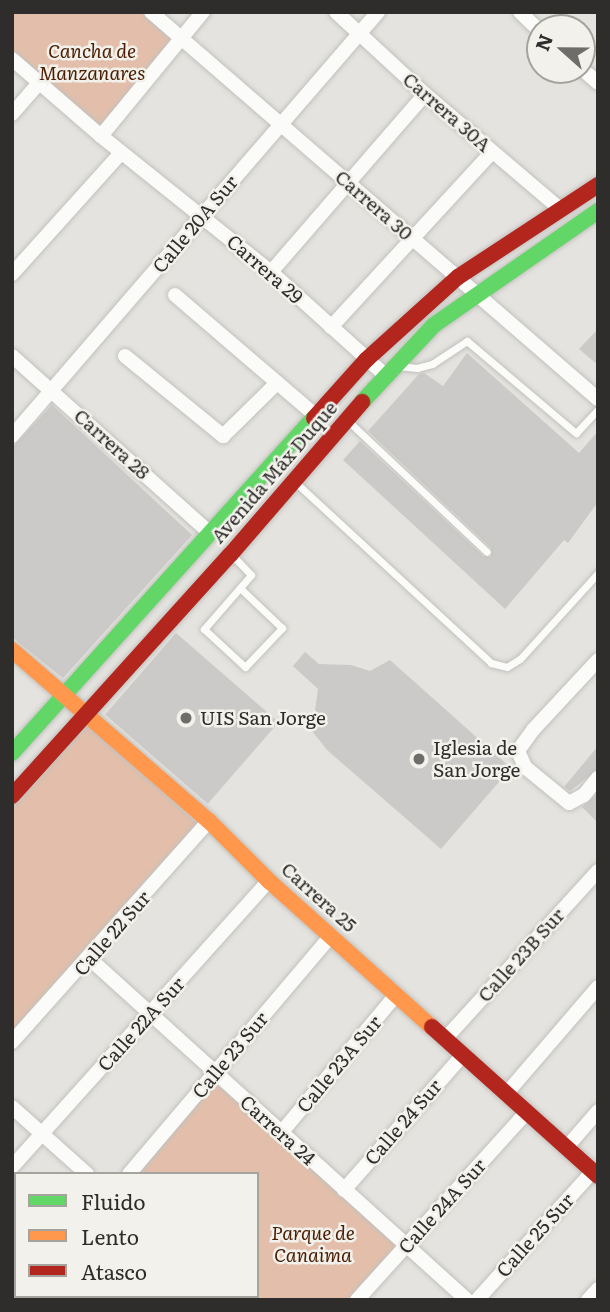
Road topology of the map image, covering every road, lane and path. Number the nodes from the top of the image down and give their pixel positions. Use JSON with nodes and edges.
{"nodes":[{"id":1,"x":151,"y":12,"type":"edge"},
{"id":2,"x":203,"y":12,"type":"edge"},
{"id":3,"x":336,"y":12,"type":"edge"},
{"id":4,"x":378,"y":12,"type":"edge"},
{"id":5,"x":360,"y":32,"type":"junction"},
{"id":6,"x":183,"y":39,"type":"junction"},
{"id":7,"x":12,"y":59,"type":"edge"},
{"id":8,"x":38,"y":84,"type":"junction"},
{"id":9,"x":425,"y":94,"type":"junction"},
{"id":10,"x":12,"y":114,"type":"edge"},
{"id":11,"x":282,"y":123,"type":"junction"},
{"id":12,"x":101,"y":136,"type":"junction"},
{"id":13,"x":492,"y":152,"type":"junction"},
{"id":14,"x":121,"y":153,"type":"junction"},
{"id":15,"x":347,"y":183,"type":"junction"},
{"id":16,"x":598,"y":185,"type":"edge"},
{"id":17,"x":560,"y":209,"type":"junction"},
{"id":18,"x":598,"y":211,"type":"edge"},
{"id":19,"x":202,"y":214,"type":"junction"},
{"id":20,"x":413,"y":239,"type":"junction"},
{"id":21,"x":271,"y":272,"type":"junction"},
{"id":22,"x":12,"y":274,"type":"edge"},
{"id":23,"x":458,"y":277,"type":"junction"},
{"id":24,"x":475,"y":294,"type":"junction"},
{"id":25,"x":175,"y":295,"type":"dead end"},
{"id":26,"x":331,"y":327,"type":"junction"},
{"id":27,"x":12,"y":356,"type":"edge"},
{"id":28,"x":125,"y":356,"type":"dead end"},
{"id":29,"x":366,"y":360,"type":"junction"},
{"id":30,"x":389,"y":371,"type":"junction"},
{"id":31,"x":277,"y":383,"type":"junction"},
{"id":32,"x":53,"y":391,"type":"junction"},
{"id":33,"x":598,"y":399,"type":"edge"},
{"id":34,"x":598,"y":409,"type":"edge"},
{"id":35,"x":316,"y":416,"type":"junction"},
{"id":36,"x":347,"y":419,"type":"junction"},
{"id":37,"x":12,"y":436,"type":"edge"},
{"id":38,"x":294,"y":481,"type":"junction"},
{"id":39,"x":211,"y":534,"type":"junction"},
{"id":40,"x":487,"y":552,"type":"dead end"},
{"id":41,"x":231,"y":554,"type":"junction"},
{"id":42,"x":598,"y":573,"type":"edge"},
{"id":43,"x":240,"y":588,"type":"junction"},
{"id":44,"x":12,"y":650,"type":"edge"},
{"id":45,"x":598,"y":660,"type":"edge"},
{"id":46,"x":63,"y":696,"type":"junction"},
{"id":47,"x":85,"y":714,"type":"junction"},
{"id":48,"x":12,"y":754,"type":"edge"},
{"id":49,"x":598,"y":778,"type":"edge"},
{"id":50,"x":12,"y":796,"type":"edge"},
{"id":51,"x":209,"y":821,"type":"junction"},
{"id":52,"x":598,"y":871,"type":"edge"},
{"id":53,"x":269,"y":881,"type":"junction"},
{"id":54,"x":331,"y":936,"type":"junction"},
{"id":55,"x":90,"y":959,"type":"junction"},
{"id":56,"x":598,"y":987,"type":"edge"},
{"id":57,"x":396,"y":995,"type":"junction"},
{"id":58,"x":151,"y":1014,"type":"junction"},
{"id":59,"x":445,"y":1039,"type":"junction"},
{"id":60,"x":12,"y":1042,"type":"edge"},
{"id":61,"x":463,"y":1055,"type":"junction"},
{"id":62,"x":215,"y":1073,"type":"junction"},
{"id":63,"x":506,"y":1094,"type":"junction"},
{"id":64,"x":12,"y":1107,"type":"edge"},
{"id":65,"x":598,"y":1111,"type":"edge"},
{"id":66,"x":527,"y":1112,"type":"junction"},
{"id":67,"x":42,"y":1133,"type":"junction"},
{"id":68,"x":281,"y":1133,"type":"junction"},
{"id":69,"x":566,"y":1147,"type":"junction"},
{"id":70,"x":12,"y":1167,"type":"edge"},
{"id":71,"x":85,"y":1172,"type":"edge"},
{"id":72,"x":131,"y":1172,"type":"edge"},
{"id":73,"x":595,"y":1174,"type":"edge"},
{"id":74,"x":344,"y":1190,"type":"junction"},
{"id":75,"x":407,"y":1245,"type":"junction"},
{"id":76,"x":598,"y":1289,"type":"edge"},
{"id":77,"x":358,"y":1300,"type":"edge"},
{"id":78,"x":467,"y":1300,"type":"edge"},
{"id":79,"x":477,"y":1300,"type":"edge"},
{"id":80,"x":588,"y":1300,"type":"edge"}],
"edges":[{"from":1,"to":6,"type":"street","name":"Carrera 30"},
{"from":2,"to":6,"type":"street"},
{"from":3,"to":5,"type":"street","name":"Carrera 30A"},
{"from":4,"to":5,"type":"street","name":"Calle 20A Sur"},
{"from":5,"to":9,"type":"street","name":"Carrera 30A"},
{"from":5,"to":11,"type":"street","name":"Calle 20A Sur"},
{"from":6,"to":11,"type":"street","name":"Carrera 30"},
{"from":6,"to":12,"type":"street"},
{"from":7,"to":8,"type":"street","name":"Carrera 29"},
{"from":8,"to":10,"type":"street"},
{"from":8,"to":12,"type":"street","name":"Carrera 29"},
{"from":9,"to":13,"type":"street","name":"Carrera 30A"},
{"from":9,"to":15,"type":"street"},
{"from":11,"to":15,"type":"street","name":"Carrera 30"},
{"from":11,"to":19,"type":"street","name":"Calle 20A Sur"},
{"from":12,"to":14,"type":"street","name":"Carrera 29"},
{"from":13,"to":17,"type":"street","name":"Carrera 30A"},
{"from":13,"to":20,"type":"street"},
{"from":14,"to":19,"type":"street","name":"Carrera 29"},
{"from":14,"to":22,"type":"street"},
{"from":15,"to":20,"type":"street","name":"Carrera 30"},
{"from":15,"to":21,"type":"street"},
{"from":16,"to":17,"type":"main road","name":"Avenida Máx Duque"},
{"from":17,"to":23,"type":"main road","name":"Avenida Máx Duque"},
{"from":18,"to":24,"type":"main road","name":"Avenida Máx Duque"},
{"from":19,"to":21,"type":"street","name":"Carrera 29"},
{"from":19,"to":32,"type":"street","name":"Calle 20A Sur"},
{"from":20,"to":23,"type":"street","name":"Carrera 30"},
{"from":20,"to":26,"type":"street"},
{"from":21,"to":26,"type":"street","name":"Carrera 29"},
{"from":23,"to":24,"type":"street","name":"Carrera 30"},
{"from":23,"to":29,"type":"main road","name":"Avenida Máx Duque"},
{"from":24,"to":30,"type":"main road","name":"Avenida Máx Duque"},
{"from":24,"to":33,"type":"street","name":"Carrera 30"},
{"from":25,"to":31,"type":"street"},
{"from":26,"to":29,"type":"street","name":"Carrera 29"},
{"from":27,"to":32,"type":"street","name":"Carrera 28"},
{"from":28,"to":31,"type":"street"},
{"from":29,"to":30,"type":"street","name":"Carrera 29"},
{"from":29,"to":35,"type":"main road","name":"Avenida Máx Duque"},
{"from":30,"to":34,"type":"lane"},
{"from":30,"to":36,"type":"main road","name":"Avenida Máx Duque"},
{"from":31,"to":35,"type":"street"},
{"from":32,"to":37,"type":"street","name":"Calle 20A Sur"},
{"from":32,"to":39,"type":"street","name":"Carrera 28"},
{"from":35,"to":39,"type":"main road","name":"Avenida Máx Duque"},
{"from":36,"to":38,"type":"main road","name":"Avenida Máx Duque"},
{"from":36,"to":40,"type":"lane"},
{"from":38,"to":41,"type":"main road","name":"Avenida Máx Duque"},
{"from":38,"to":42,"type":"lane"},
{"from":39,"to":46,"type":"main road","name":"Avenida Máx Duque"},
{"from":41,"to":43,"type":"lane"},
{"from":41,"to":47,"type":"main road","name":"Avenida Máx Duque"},
{"from":43,"to":43,"type":"lane"},
{"from":44,"to":46,"type":"main road","name":"Carrera 25"},
{"from":45,"to":49,"type":"street"},
{"from":46,"to":47,"type":"main road","name":"Carrera 25"},
{"from":46,"to":48,"type":"main road","name":"Avenida Máx Duque"},
{"from":47,"to":50,"type":"main road","name":"Avenida Máx Duque"},
{"from":47,"to":51,"type":"main road","name":"Carrera 25"},
{"from":51,"to":53,"type":"main road","name":"Carrera 25"},
{"from":51,"to":55,"type":"street","name":"Calle 22 Sur"},
{"from":52,"to":59,"type":"street","name":"Calle 23B Sur"},
{"from":53,"to":54,"type":"main road","name":"Carrera 25"},
{"from":53,"to":58,"type":"street","name":"Calle 22A Sur"},
{"from":54,"to":57,"type":"main road","name":"Carrera 25"},
{"from":54,"to":62,"type":"street","name":"Calle 23 Sur"},
{"from":55,"to":58,"type":"street","name":"Carrera 24"},
{"from":55,"to":60,"type":"street","name":"Calle 22 Sur"},
{"from":56,"to":63,"type":"street"},
{"from":57,"to":59,"type":"main road","name":"Carrera 25"},
{"from":57,"to":68,"type":"street","name":"Calle 23A Sur"},
{"from":58,"to":62,"type":"street","name":"Carrera 24"},
{"from":58,"to":67,"type":"street","name":"Calle 22A Sur"},
{"from":59,"to":61,"type":"main road","name":"Carrera 25"},
{"from":61,"to":63,"type":"main road","name":"Carrera 25"},
{"from":61,"to":74,"type":"street","name":"Calle 24 Sur"},
{"from":62,"to":68,"type":"street","name":"Carrera 24"},
{"from":62,"to":72,"type":"street","name":"Calle 23 Sur"},
{"from":63,"to":66,"type":"main road","name":"Carrera 25"},
{"from":64,"to":67,"type":"street"},
{"from":65,"to":69,"type":"street"},
{"from":66,"to":69,"type":"main road","name":"Carrera 25"},
{"from":66,"to":75,"type":"street","name":"Calle 24A Sur"},
{"from":67,"to":70,"type":"street","name":"Calle 22A Sur"},
{"from":67,"to":71,"type":"street"},
{"from":68,"to":74,"type":"street","name":"Carrera 24"},
{"from":69,"to":73,"type":"main road","name":"Carrera 25"},
{"from":73,"to":79,"type":"street","name":"Calle 25 Sur"},
{"from":74,"to":75,"type":"street","name":"Carrera 24"},
{"from":75,"to":77,"type":"street","name":"Calle 24A Sur"},
{"from":75,"to":78,"type":"street","name":"Carrera 24"},
{"from":76,"to":80,"type":"street"}]}
